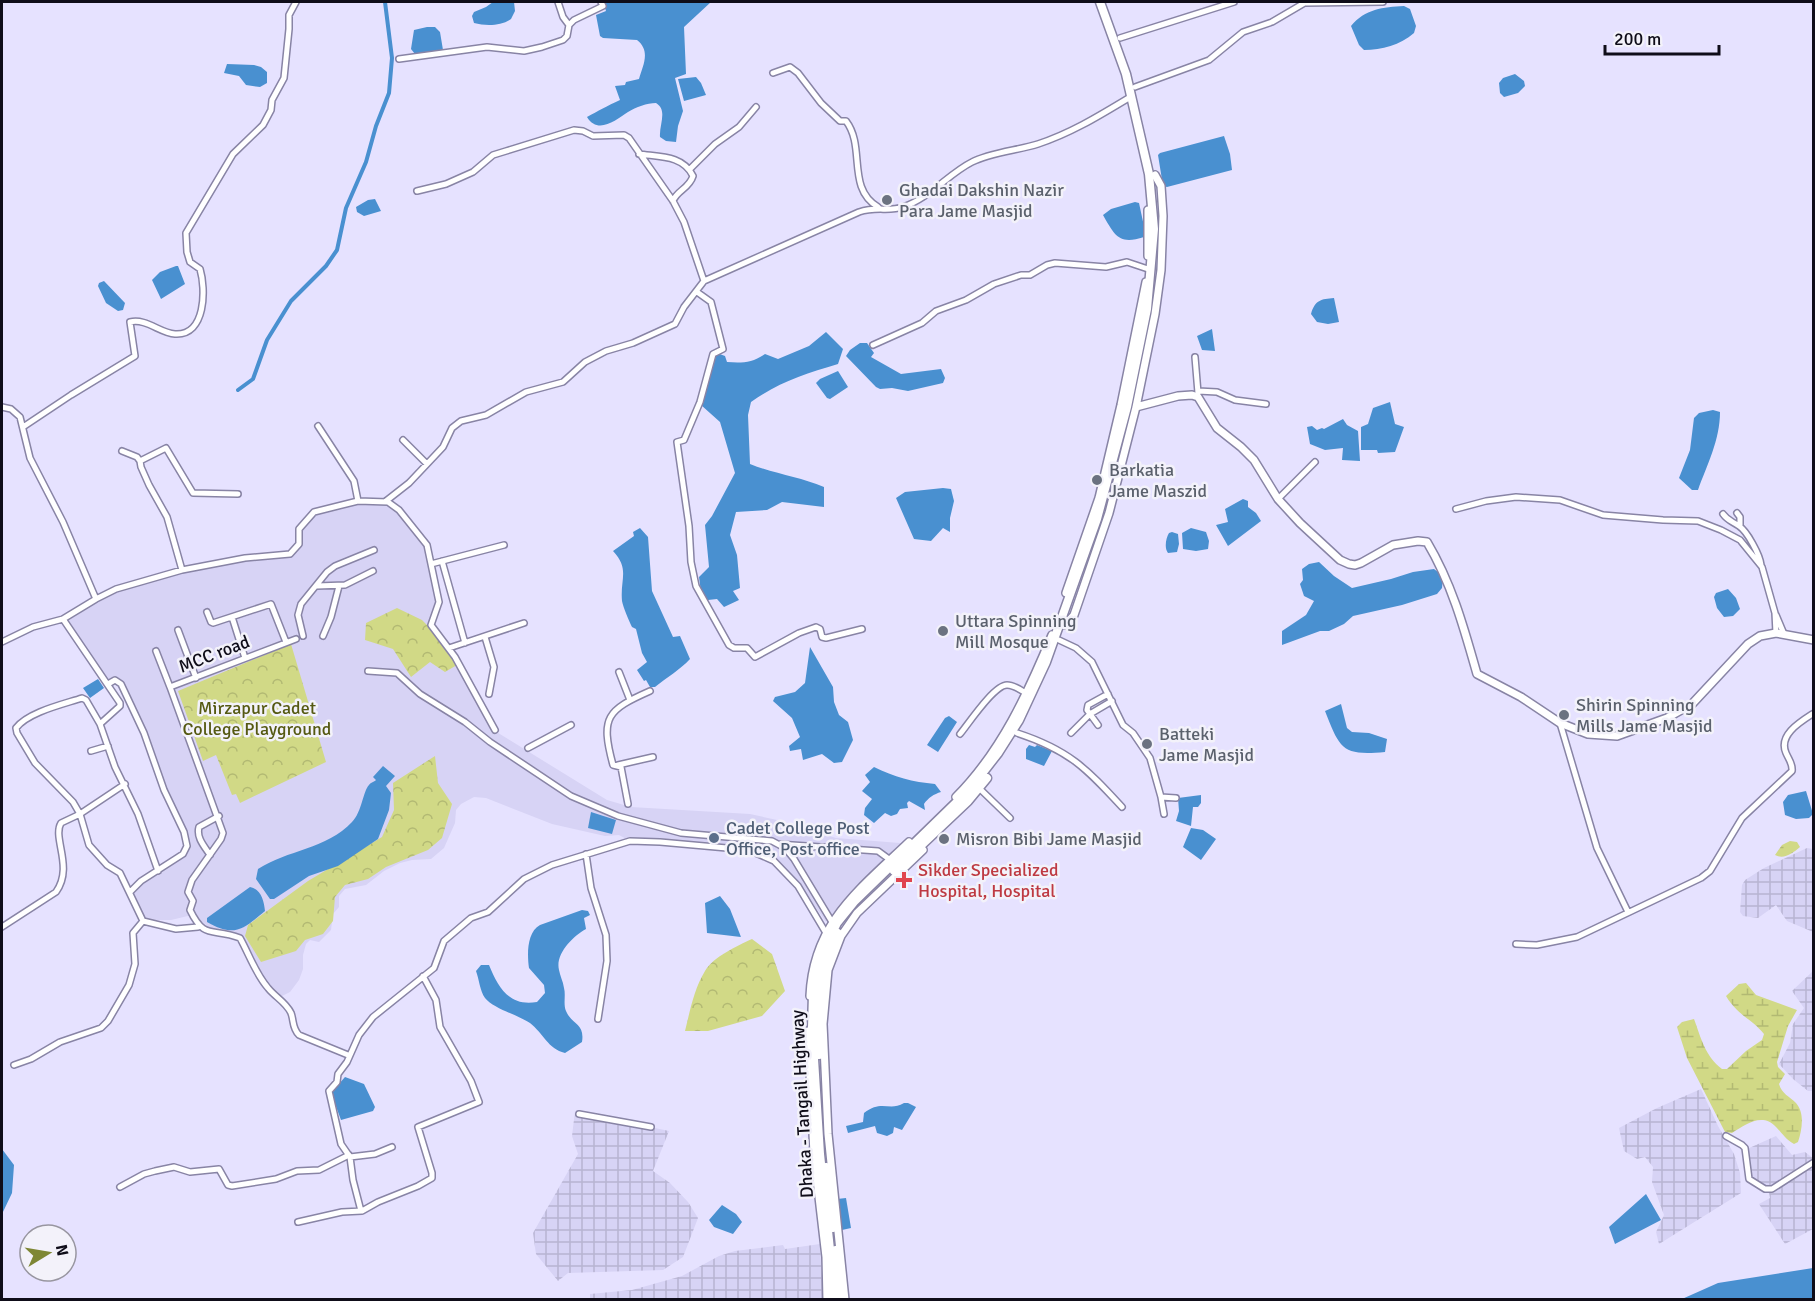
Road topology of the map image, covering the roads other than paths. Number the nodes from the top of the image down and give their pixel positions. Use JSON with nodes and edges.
{"nodes":[{"id":1,"x":296,"y":2,"type":"edge"},
{"id":2,"x":558,"y":2,"type":"edge"},
{"id":3,"x":601,"y":2,"type":"edge"},
{"id":4,"x":1100,"y":2,"type":"edge"},
{"id":5,"x":1104,"y":2,"type":"edge"},
{"id":6,"x":1234,"y":2,"type":"edge"},
{"id":7,"x":1304,"y":2,"type":"edge"},
{"id":8,"x":1383,"y":2,"type":"edge"},
{"id":9,"x":569,"y":25,"type":"junction"},
{"id":10,"x":1120,"y":38,"type":"junction"},
{"id":11,"x":399,"y":59,"type":"dead end"},
{"id":12,"x":774,"y":73,"type":"dead end"},
{"id":13,"x":1133,"y":91,"type":"junction"},
{"id":14,"x":756,"y":107,"type":"dead end"},
{"id":15,"x":639,"y":154,"type":"junction"},
{"id":16,"x":690,"y":169,"type":"junction"},
{"id":17,"x":1152,"y":175,"type":"junction"},
{"id":18,"x":417,"y":191,"type":"dead end"},
{"id":19,"x":673,"y":201,"type":"junction"},
{"id":20,"x":879,"y":208,"type":"junction"},
{"id":21,"x":1148,"y":269,"type":"junction"},
{"id":22,"x":704,"y":281,"type":"junction"},
{"id":23,"x":697,"y":292,"type":"junction"},
{"id":24,"x":873,"y":345,"type":"dead end"},
{"id":25,"x":1195,"y":357,"type":"dead end"},
{"id":26,"x":1198,"y":394,"type":"junction"},
{"id":27,"x":1266,"y":404,"type":"dead end"},
{"id":28,"x":2,"y":407,"type":"edge"},
{"id":29,"x":1136,"y":407,"type":"junction"},
{"id":30,"x":23,"y":426,"type":"junction"},
{"id":31,"x":318,"y":426,"type":"dead end"},
{"id":32,"x":404,"y":440,"type":"dead end"},
{"id":33,"x":122,"y":451,"type":"dead end"},
{"id":34,"x":141,"y":461,"type":"junction"},
{"id":35,"x":1316,"y":462,"type":"dead end"},
{"id":36,"x":427,"y":464,"type":"junction"},
{"id":37,"x":238,"y":494,"type":"dead end"},
{"id":38,"x":1278,"y":499,"type":"junction"},
{"id":39,"x":358,"y":501,"type":"junction"},
{"id":40,"x":386,"y":501,"type":"junction"},
{"id":41,"x":1456,"y":509,"type":"dead end"},
{"id":42,"x":1737,"y":513,"type":"dead end"},
{"id":43,"x":1723,"y":514,"type":"dead end"},
{"id":44,"x":1740,"y":526,"type":"junction"},
{"id":45,"x":504,"y":545,"type":"dead end"},
{"id":46,"x":374,"y":550,"type":"dead end"},
{"id":47,"x":442,"y":561,"type":"junction"},
{"id":48,"x":431,"y":564,"type":"junction"},
{"id":49,"x":1762,"y":567,"type":"junction"},
{"id":50,"x":182,"y":570,"type":"junction"},
{"id":51,"x":373,"y":571,"type":"dead end"},
{"id":52,"x":317,"y":586,"type":"junction"},
{"id":53,"x":339,"y":586,"type":"junction"},
{"id":54,"x":96,"y":598,"type":"junction"},
{"id":55,"x":207,"y":612,"type":"dead end"},
{"id":56,"x":232,"y":617,"type":"junction"},
{"id":57,"x":63,"y":619,"type":"junction"},
{"id":58,"x":1061,"y":620,"type":"junction"},
{"id":59,"x":524,"y":623,"type":"dead end"},
{"id":60,"x":862,"y":629,"type":"dead end"},
{"id":61,"x":178,"y":630,"type":"dead end"},
{"id":62,"x":1780,"y":633,"type":"junction"},
{"id":63,"x":303,"y":636,"type":"dead end"},
{"id":64,"x":323,"y":636,"type":"dead end"},
{"id":65,"x":485,"y":636,"type":"junction"},
{"id":66,"x":296,"y":639,"type":"dead end"},
{"id":67,"x":1059,"y":640,"type":"junction"},
{"id":68,"x":1814,"y":640,"type":"edge"},
{"id":69,"x":2,"y":642,"type":"edge"},
{"id":70,"x":286,"y":642,"type":"junction"},
{"id":71,"x":465,"y":643,"type":"junction"},
{"id":72,"x":449,"y":648,"type":"junction"},
{"id":73,"x":156,"y":651,"type":"dead end"},
{"id":74,"x":245,"y":658,"type":"junction"},
{"id":75,"x":368,"y":671,"type":"dead end"},
{"id":76,"x":619,"y":672,"type":"dead end"},
{"id":77,"x":196,"y":678,"type":"junction"},
{"id":78,"x":108,"y":684,"type":"junction"},
{"id":79,"x":170,"y":687,"type":"junction"},
{"id":80,"x":650,"y":691,"type":"dead end"},
{"id":81,"x":489,"y":694,"type":"dead end"},
{"id":82,"x":1108,"y":694,"type":"junction"},
{"id":83,"x":1028,"y":695,"type":"junction"},
{"id":84,"x":630,"y":700,"type":"junction"},
{"id":85,"x":1112,"y":701,"type":"junction"},
{"id":86,"x":1814,"y":713,"type":"edge"},
{"id":87,"x":1090,"y":714,"type":"junction"},
{"id":88,"x":1560,"y":723,"type":"junction"},
{"id":89,"x":100,"y":724,"type":"junction"},
{"id":90,"x":571,"y":725,"type":"dead end"},
{"id":91,"x":1098,"y":725,"type":"dead end"},
{"id":92,"x":495,"y":730,"type":"dead end"},
{"id":93,"x":1017,"y":733,"type":"junction"},
{"id":94,"x":1071,"y":733,"type":"dead end"},
{"id":95,"x":960,"y":734,"type":"dead end"},
{"id":96,"x":108,"y":746,"type":"junction"},
{"id":97,"x":528,"y":748,"type":"dead end"},
{"id":98,"x":91,"y":751,"type":"dead end"},
{"id":99,"x":653,"y":758,"type":"dead end"},
{"id":100,"x":618,"y":765,"type":"junction"},
{"id":101,"x":125,"y":784,"type":"junction"},
{"id":102,"x":980,"y":790,"type":"junction"},
{"id":103,"x":1161,"y":797,"type":"junction"},
{"id":104,"x":1176,"y":798,"type":"dead end"},
{"id":105,"x":628,"y":804,"type":"dead end"},
{"id":106,"x":1122,"y":807,"type":"dead end"},
{"id":107,"x":80,"y":814,"type":"junction"},
{"id":108,"x":1164,"y":814,"type":"dead end"},
{"id":109,"x":219,"y":816,"type":"junction"},
{"id":110,"x":1010,"y":818,"type":"dead end"},
{"id":111,"x":777,"y":844,"type":"junction"},
{"id":112,"x":586,"y":854,"type":"junction"},
{"id":113,"x":210,"y":855,"type":"junction"},
{"id":114,"x":892,"y":862,"type":"junction"},
{"id":115,"x":158,"y":871,"type":"junction"},
{"id":116,"x":130,"y":892,"type":"junction"},
{"id":117,"x":1628,"y":912,"type":"junction"},
{"id":118,"x":143,"y":921,"type":"junction"},
{"id":119,"x":832,"y":922,"type":"junction"},
{"id":120,"x":2,"y":927,"type":"edge"},
{"id":121,"x":198,"y":927,"type":"junction"},
{"id":122,"x":826,"y":933,"type":"junction"},
{"id":123,"x":1516,"y":944,"type":"dead end"},
{"id":124,"x":423,"y":976,"type":"junction"},
{"id":125,"x":598,"y":1019,"type":"dead end"},
{"id":126,"x":348,"y":1055,"type":"junction"},
{"id":127,"x":14,"y":1065,"type":"dead end"},
{"id":128,"x":579,"y":1114,"type":"dead end"},
{"id":129,"x":651,"y":1127,"type":"dead end"},
{"id":130,"x":1726,"y":1136,"type":"dead end"},
{"id":131,"x":392,"y":1147,"type":"dead end"},
{"id":132,"x":350,"y":1156,"type":"junction"},
{"id":133,"x":1814,"y":1162,"type":"edge"},
{"id":134,"x":819,"y":1181,"type":"junction"},
{"id":135,"x":120,"y":1188,"type":"dead end"},
{"id":136,"x":361,"y":1211,"type":"junction"},
{"id":137,"x":298,"y":1222,"type":"dead end"},
{"id":138,"x":827,"y":1299,"type":"edge"},
{"id":139,"x":833,"y":1299,"type":"edge"},
{"id":140,"x":840,"y":1299,"type":"edge"},
{"id":141,"x":845,"y":1299,"type":"edge"}],
"edges":[{"from":1,"to":30,"type":"street"},
{"from":2,"to":9,"type":"street"},
{"from":3,"to":9,"type":"street"},
{"from":4,"to":13,"type":"highway","name":"Dhaka - Tangail Highway"},
{"from":5,"to":10,"type":"highway","name":"Dhaka - Tangail Highway"},
{"from":6,"to":10,"type":"street"},
{"from":7,"to":8,"type":"street"},
{"from":7,"to":13,"type":"street"},
{"from":9,"to":11,"type":"street"},
{"from":10,"to":13,"type":"highway","name":"Dhaka - Tangail Highway"},
{"from":12,"to":20,"type":"street"},
{"from":13,"to":17,"type":"highway","name":"Dhaka - Tangail Highway"},
{"from":13,"to":20,"type":"street"},
{"from":14,"to":16,"type":"street"},
{"from":15,"to":16,"type":"street"},
{"from":15,"to":18,"type":"street"},
{"from":15,"to":19,"type":"street"},
{"from":16,"to":19,"type":"street"},
{"from":17,"to":21,"type":"main road"},
{"from":17,"to":29,"type":"main road"},
{"from":17,"to":58,"type":"highway","name":"Dhaka - Tangail Highway"},
{"from":19,"to":22,"type":"street"},
{"from":20,"to":22,"type":"street"},
{"from":21,"to":24,"type":"street"},
{"from":21,"to":58,"type":"main road"},
{"from":22,"to":23,"type":"street"},
{"from":23,"to":36,"type":"street"},
{"from":23,"to":60,"type":"street"},
{"from":25,"to":26,"type":"street"},
{"from":26,"to":27,"type":"street"},
{"from":26,"to":29,"type":"main road"},
{"from":26,"to":38,"type":"main road"},
{"from":28,"to":30,"type":"street"},
{"from":29,"to":58,"type":"main road"},
{"from":30,"to":54,"type":"street"},
{"from":31,"to":39,"type":"street"},
{"from":32,"to":36,"type":"street"},
{"from":33,"to":34,"type":"street"},
{"from":34,"to":37,"type":"street"},
{"from":34,"to":50,"type":"street"},
{"from":35,"to":38,"type":"street"},
{"from":36,"to":40,"type":"street"},
{"from":38,"to":88,"type":"main road"},
{"from":39,"to":40,"type":"street"},
{"from":39,"to":50,"type":"street"},
{"from":40,"to":48,"type":"street"},
{"from":41,"to":49,"type":"street"},
{"from":42,"to":44,"type":"street"},
{"from":43,"to":44,"type":"street"},
{"from":44,"to":49,"type":"street"},
{"from":45,"to":47,"type":"street"},
{"from":46,"to":52,"type":"street"},
{"from":47,"to":48,"type":"street"},
{"from":47,"to":71,"type":"street"},
{"from":48,"to":72,"type":"street"},
{"from":49,"to":62,"type":"street"},
{"from":50,"to":54,"type":"street"},
{"from":51,"to":53,"type":"street"},
{"from":52,"to":53,"type":"street"},
{"from":52,"to":63,"type":"street"},
{"from":53,"to":64,"type":"street"},
{"from":54,"to":57,"type":"street"},
{"from":55,"to":56,"type":"street"},
{"from":56,"to":70,"type":"street"},
{"from":56,"to":74,"type":"street"},
{"from":57,"to":69,"type":"street"},
{"from":57,"to":78,"type":"street"},
{"from":58,"to":67,"type":"highway","name":"Dhaka - Tangail Highway"},
{"from":58,"to":83,"type":"highway","name":"Dhaka - Tangail Highway"},
{"from":59,"to":65,"type":"street"},
{"from":61,"to":77,"type":"street"},
{"from":62,"to":68,"type":"main road"},
{"from":62,"to":88,"type":"main road"},
{"from":65,"to":71,"type":"street"},
{"from":65,"to":81,"type":"street"},
{"from":66,"to":70,"type":"street","name":"MCC road"},
{"from":67,"to":82,"type":"street"},
{"from":67,"to":93,"type":"highway","name":"Dhaka - Tangail Highway"},
{"from":70,"to":74,"type":"street","name":"MCC road"},
{"from":71,"to":72,"type":"street"},
{"from":72,"to":92,"type":"street"},
{"from":73,"to":79,"type":"street"},
{"from":74,"to":77,"type":"street","name":"MCC road"},
{"from":75,"to":111,"type":"street"},
{"from":76,"to":84,"type":"street"},
{"from":77,"to":79,"type":"street","name":"MCC road"},
{"from":78,"to":89,"type":"street"},
{"from":78,"to":115,"type":"street"},
{"from":79,"to":109,"type":"street","name":"MCC road"},
{"from":80,"to":84,"type":"street"},
{"from":82,"to":85,"type":"street"},
{"from":82,"to":87,"type":"street"},
{"from":83,"to":95,"type":"street"},
{"from":83,"to":114,"type":"highway","name":"Dhaka - Tangail Highway"},
{"from":84,"to":100,"type":"street"},
{"from":85,"to":87,"type":"street"},
{"from":85,"to":103,"type":"street"},
{"from":86,"to":117,"type":"street"},
{"from":87,"to":91,"type":"street"},
{"from":87,"to":94,"type":"street"},
{"from":88,"to":117,"type":"street"},
{"from":89,"to":96,"type":"street"},
{"from":89,"to":107,"type":"street"},
{"from":90,"to":97,"type":"street"},
{"from":93,"to":102,"type":"highway","name":"Dhaka - Tangail Highway"},
{"from":93,"to":106,"type":"street"},
{"from":96,"to":98,"type":"street"},
{"from":96,"to":101,"type":"street"},
{"from":99,"to":100,"type":"street"},
{"from":100,"to":105,"type":"street"},
{"from":101,"to":107,"type":"street"},
{"from":101,"to":115,"type":"street"},
{"from":102,"to":110,"type":"street"},
{"from":102,"to":140,"type":"highway","name":"Dhaka - Tangail Highway"},
{"from":102,"to":141,"type":"main road"},
{"from":103,"to":104,"type":"street"},
{"from":103,"to":108,"type":"street"},
{"from":107,"to":116,"type":"street"},
{"from":107,"to":120,"type":"street"},
{"from":109,"to":113,"type":"street"},
{"from":109,"to":113,"type":"street"},
{"from":111,"to":114,"type":"street"},
{"from":111,"to":119,"type":"street"},
{"from":112,"to":122,"type":"street"},
{"from":112,"to":124,"type":"street"},
{"from":112,"to":125,"type":"street"},
{"from":113,"to":121,"type":"street"},
{"from":114,"to":119,"type":"main road"},
{"from":114,"to":134,"type":"highway","name":"Dhaka - Tangail Highway"},
{"from":115,"to":116,"type":"street"},
{"from":116,"to":118,"type":"street"},
{"from":117,"to":123,"type":"street"},
{"from":118,"to":121,"type":"street"},
{"from":118,"to":127,"type":"street"},
{"from":119,"to":122,"type":"main road"},
{"from":121,"to":126,"type":"street"},
{"from":122,"to":134,"type":"main road"},
{"from":124,"to":126,"type":"street"},
{"from":124,"to":136,"type":"street"},
{"from":126,"to":132,"type":"street"},
{"from":128,"to":129,"type":"street"},
{"from":130,"to":133,"type":"street"},
{"from":131,"to":132,"type":"street"},
{"from":132,"to":135,"type":"street"},
{"from":132,"to":136,"type":"street"},
{"from":134,"to":138,"type":"main road"},
{"from":134,"to":139,"type":"highway","name":"Dhaka - Tangail Highway"},
{"from":136,"to":137,"type":"street"}]}
